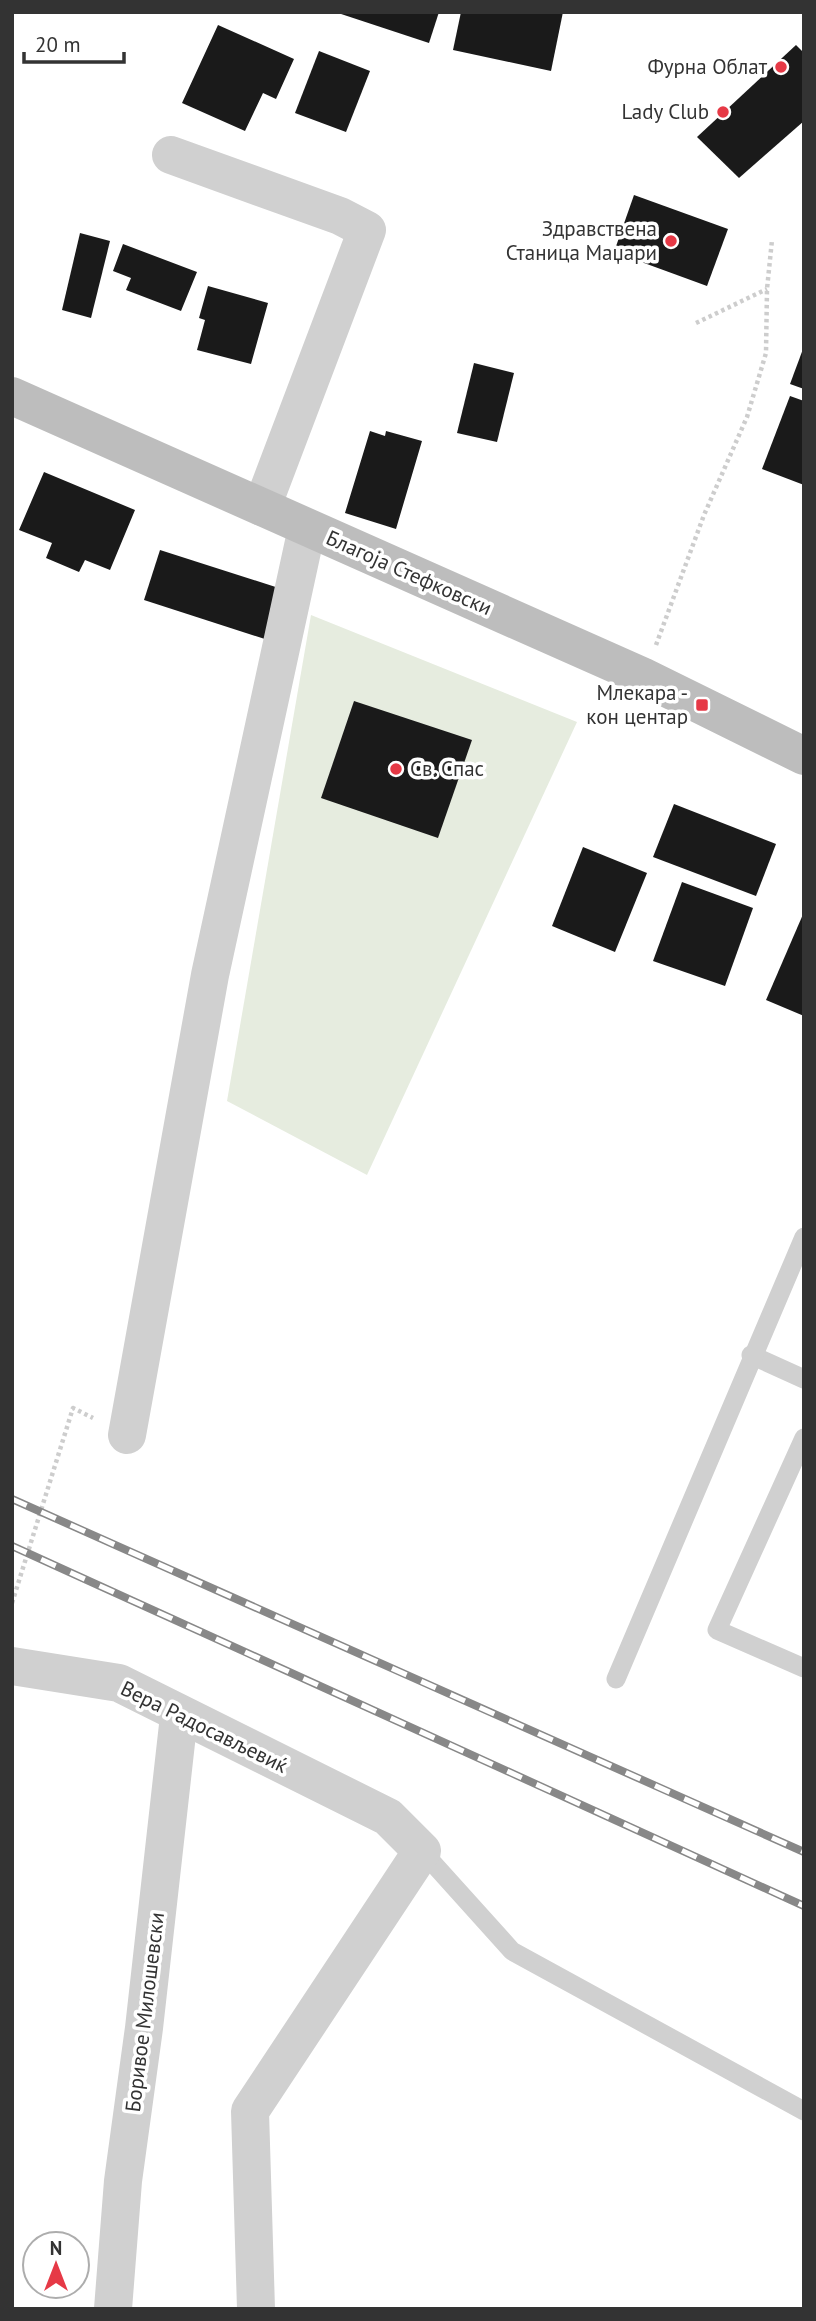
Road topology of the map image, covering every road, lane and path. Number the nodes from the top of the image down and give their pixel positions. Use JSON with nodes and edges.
{"nodes":[{"id":1,"x":171,"y":155,"type":"dead end"},
{"id":2,"x":772,"y":240,"type":"dead end"},
{"id":3,"x":766,"y":289,"type":"junction"},
{"id":4,"x":696,"y":323,"type":"dead end"},
{"id":5,"x":13,"y":397,"type":"edge"},
{"id":6,"x":262,"y":507,"type":"junction"},
{"id":7,"x":307,"y":528,"type":"junction"},
{"id":8,"x":642,"y":676,"type":"junction"},
{"id":9,"x":804,"y":756,"type":"edge"},
{"id":10,"x":804,"y":1237,"type":"edge"},
{"id":11,"x":751,"y":1355,"type":"junction"},
{"id":12,"x":804,"y":1379,"type":"edge"},
{"id":13,"x":127,"y":1435,"type":"joint"},
{"id":14,"x":804,"y":1438,"type":"edge"},
{"id":15,"x":12,"y":1603,"type":"edge"},
{"id":16,"x":12,"y":1666,"type":"edge"},
{"id":17,"x":804,"y":1668,"type":"edge"},
{"id":18,"x":615,"y":1679,"type":"dead end"},
{"id":19,"x":179,"y":1716,"type":"junction"},
{"id":20,"x":422,"y":1851,"type":"junction"},
{"id":21,"x":804,"y":2111,"type":"edge"},
{"id":22,"x":113,"y":2309,"type":"edge"},
{"id":23,"x":256,"y":2309,"type":"edge"}],
"edges":[{"from":1,"to":6,"type":"street"},
{"from":2,"to":3,"type":"path"},
{"from":3,"to":4,"type":"path"},
{"from":3,"to":8,"type":"path"},
{"from":5,"to":6,"type":"main road","name":"Благоја Стефковски"},
{"from":6,"to":7,"type":"main road","name":"Благоја Стефковски"},
{"from":7,"to":8,"type":"main road","name":"Благоја Стефковски"},
{"from":7,"to":13,"type":"street"},
{"from":8,"to":9,"type":"main road","name":"Благоја Стефковски"},
{"from":10,"to":11,"type":"lane"},
{"from":11,"to":12,"type":"lane"},
{"from":11,"to":18,"type":"lane"},
{"from":13,"to":15,"type":"path"},
{"from":14,"to":17,"type":"lane"},
{"from":16,"to":19,"type":"street","name":"Вера Радосављевиќ"},
{"from":19,"to":20,"type":"street","name":"Вера Радосављевиќ"},
{"from":19,"to":22,"type":"street","name":"Боривое Милошевски"},
{"from":20,"to":21,"type":"lane"},
{"from":20,"to":23,"type":"street"}]}
